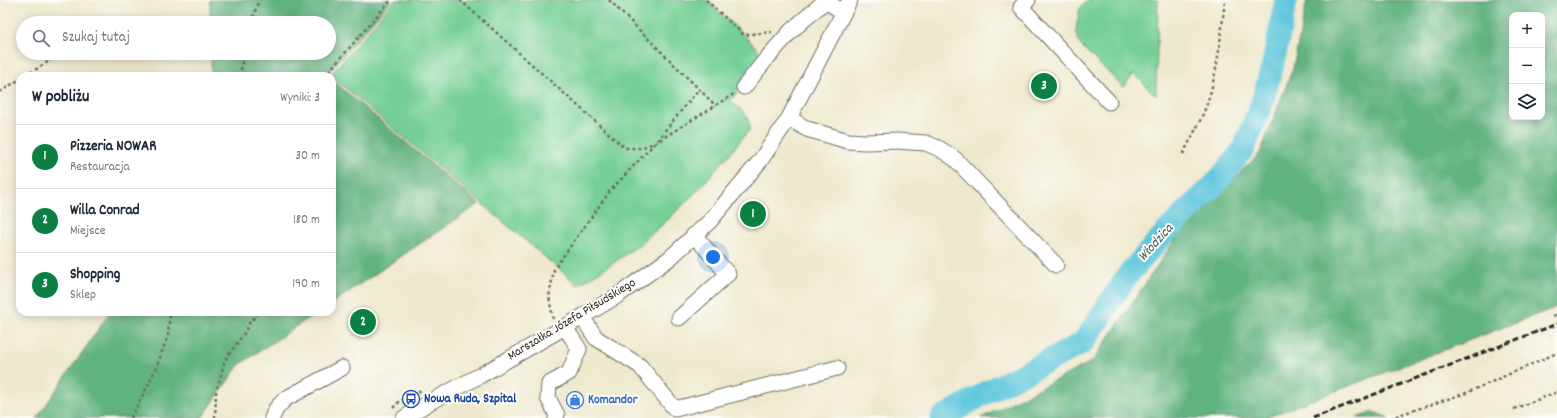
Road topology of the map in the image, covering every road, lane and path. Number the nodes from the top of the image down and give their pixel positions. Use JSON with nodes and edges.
{"nodes":[{"id":1,"x":259,"y":0,"type":"edge"},
{"id":2,"x":391,"y":0,"type":"edge"},
{"id":3,"x":460,"y":0,"type":"edge"},
{"id":4,"x":609,"y":0,"type":"edge"},
{"id":5,"x":706,"y":0,"type":"edge"},
{"id":6,"x":1028,"y":0,"type":"edge"},
{"id":7,"x":1225,"y":0,"type":"edge"},
{"id":8,"x":847,"y":6,"type":"edge"},
{"id":9,"x":253,"y":16,"type":"edge"},
{"id":10,"x":791,"y":31,"type":"junction"},
{"id":11,"x":51,"y":60,"type":"edge"},
{"id":12,"x":243,"y":60,"type":"edge"},
{"id":13,"x":31,"y":72,"type":"edge"},
{"id":14,"x":241,"y":72,"type":"edge"},
{"id":15,"x":328,"y":72,"type":"edge"},
{"id":16,"x":16,"y":82,"type":"edge"},
{"id":17,"x":744,"y":87,"type":"joint"},
{"id":18,"x":699,"y":89,"type":"junction"},
{"id":19,"x":0,"y":92,"type":"edge"},
{"id":20,"x":1110,"y":102,"type":"dead end"},
{"id":21,"x":716,"y":106,"type":"junction"},
{"id":22,"x":789,"y":118,"type":"junction"},
{"id":23,"x":655,"y":143,"type":"junction"},
{"id":24,"x":1183,"y":154,"type":"dead end"},
{"id":25,"x":694,"y":235,"type":"junction"},
{"id":26,"x":1056,"y":266,"type":"dead end"},
{"id":27,"x":1557,"y":314,"type":"edge"},
{"id":28,"x":170,"y":316,"type":"edge"},
{"id":29,"x":255,"y":316,"type":"edge"},
{"id":30,"x":1553,"y":316,"type":"dead end"},
{"id":31,"x":582,"y":317,"type":"junction"},
{"id":32,"x":679,"y":318,"type":"dead end"},
{"id":33,"x":559,"y":324,"type":"junction"},
{"id":34,"x":1557,"y":353,"type":"edge"},
{"id":35,"x":342,"y":368,"type":"dead end"},
{"id":36,"x":838,"y":368,"type":"dead end"},
{"id":37,"x":1557,"y":392,"type":"edge"},
{"id":38,"x":1514,"y":409,"type":"dead end"},
{"id":39,"x":131,"y":418,"type":"edge"},
{"id":40,"x":215,"y":418,"type":"edge"},
{"id":41,"x":272,"y":418,"type":"edge"},
{"id":42,"x":404,"y":418,"type":"edge"},
{"id":43,"x":556,"y":418,"type":"edge"},
{"id":44,"x":1390,"y":418,"type":"edge"}],
"edges":[{"from":1,"to":9,"type":"path"},
{"from":2,"to":15,"type":"path"},
{"from":3,"to":23,"type":"path"},
{"from":4,"to":18,"type":"path"},
{"from":5,"to":10,"type":"path"},
{"from":6,"to":20,"type":"street"},
{"from":7,"to":24,"type":"path"},
{"from":8,"to":10,"type":"street"},
{"from":8,"to":22,"type":"street","name":"Marszałka Józefa Piłsudskiego"},
{"from":10,"to":17,"type":"street"},
{"from":11,"to":13,"type":"path"},
{"from":12,"to":14,"type":"path"},
{"from":16,"to":19,"type":"path"},
{"from":17,"to":21,"type":"path"},
{"from":18,"to":21,"type":"path"},
{"from":18,"to":23,"type":"path"},
{"from":21,"to":23,"type":"path"},
{"from":22,"to":25,"type":"street","name":"Marszałka Józefa Piłsudskiego"},
{"from":22,"to":26,"type":"street"},
{"from":23,"to":33,"type":"path"},
{"from":25,"to":31,"type":"street","name":"Marszałka Józefa Piłsudskiego"},
{"from":25,"to":32,"type":"street"},
{"from":27,"to":30,"type":"path"},
{"from":28,"to":39,"type":"path"},
{"from":29,"to":40,"type":"path"},
{"from":31,"to":33,"type":"street","name":"Marszałka Józefa Piłsudskiego"},
{"from":31,"to":36,"type":"street"},
{"from":33,"to":42,"type":"street","name":"Marszałka Józefa Piłsudskiego"},
{"from":33,"to":43,"type":"street"},
{"from":34,"to":44,"type":"path"},
{"from":35,"to":41,"type":"street"},
{"from":37,"to":38,"type":"path"}]}
